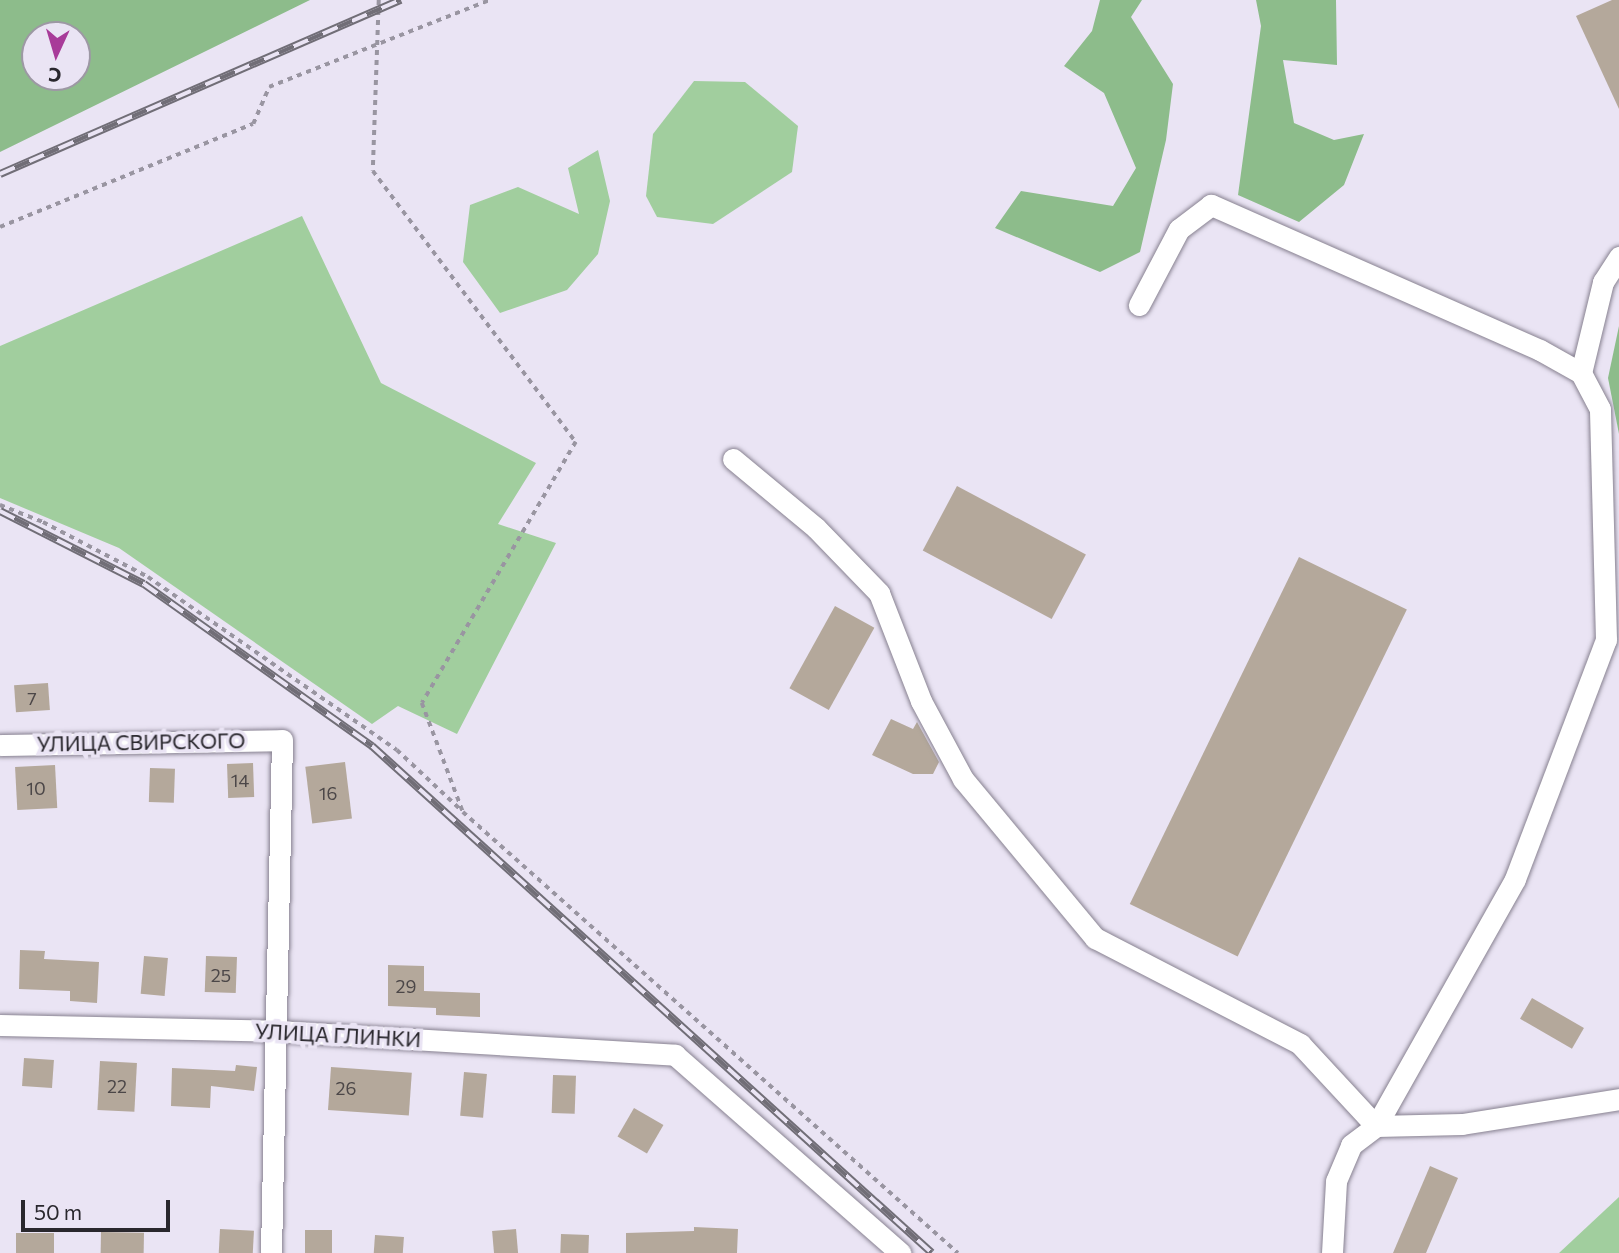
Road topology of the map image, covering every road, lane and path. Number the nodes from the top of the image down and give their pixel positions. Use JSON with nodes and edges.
{"nodes":[{"id":1,"x":379,"y":0,"type":"edge"},
{"id":2,"x":490,"y":0,"type":"edge"},
{"id":3,"x":377,"y":44,"type":"junction"},
{"id":4,"x":0,"y":227,"type":"edge"},
{"id":5,"x":1619,"y":257,"type":"edge"},
{"id":6,"x":1139,"y":304,"type":"dead end"},
{"id":7,"x":1581,"y":373,"type":"junction"},
{"id":8,"x":733,"y":459,"type":"dead end"},
{"id":9,"x":0,"y":505,"type":"edge"},
{"id":10,"x":1612,"y":568,"type":"edge"},
{"id":11,"x":0,"y":745,"type":"edge"},
{"id":12,"x":463,"y":812,"type":"junction"},
{"id":13,"x":0,"y":1025,"type":"edge"},
{"id":14,"x":276,"y":1031,"type":"junction"},
{"id":15,"x":1619,"y":1098,"type":"edge"},
{"id":16,"x":1376,"y":1126,"type":"junction"},
{"id":17,"x":271,"y":1253,"type":"edge"},
{"id":18,"x":900,"y":1253,"type":"edge"},
{"id":19,"x":958,"y":1253,"type":"edge"},
{"id":20,"x":1332,"y":1253,"type":"edge"}],
"edges":[{"from":1,"to":3,"type":"path"},
{"from":2,"to":3,"type":"path"},
{"from":3,"to":4,"type":"path"},
{"from":3,"to":12,"type":"path"},
{"from":5,"to":7,"type":"street"},
{"from":6,"to":7,"type":"street"},
{"from":7,"to":10,"type":"street"},
{"from":8,"to":16,"type":"street"},
{"from":9,"to":12,"type":"path"},
{"from":10,"to":16,"type":"street"},
{"from":11,"to":14,"type":"street","name":"УЛИЦА СВИРСКОГО"},
{"from":12,"to":19,"type":"path"},
{"from":13,"to":14,"type":"street","name":"УЛИЦА ГЛИНКИ"},
{"from":14,"to":17,"type":"street"},
{"from":14,"to":18,"type":"street","name":"УЛИЦА ГЛИНКИ"},
{"from":15,"to":16,"type":"street"},
{"from":16,"to":20,"type":"street"}]}
